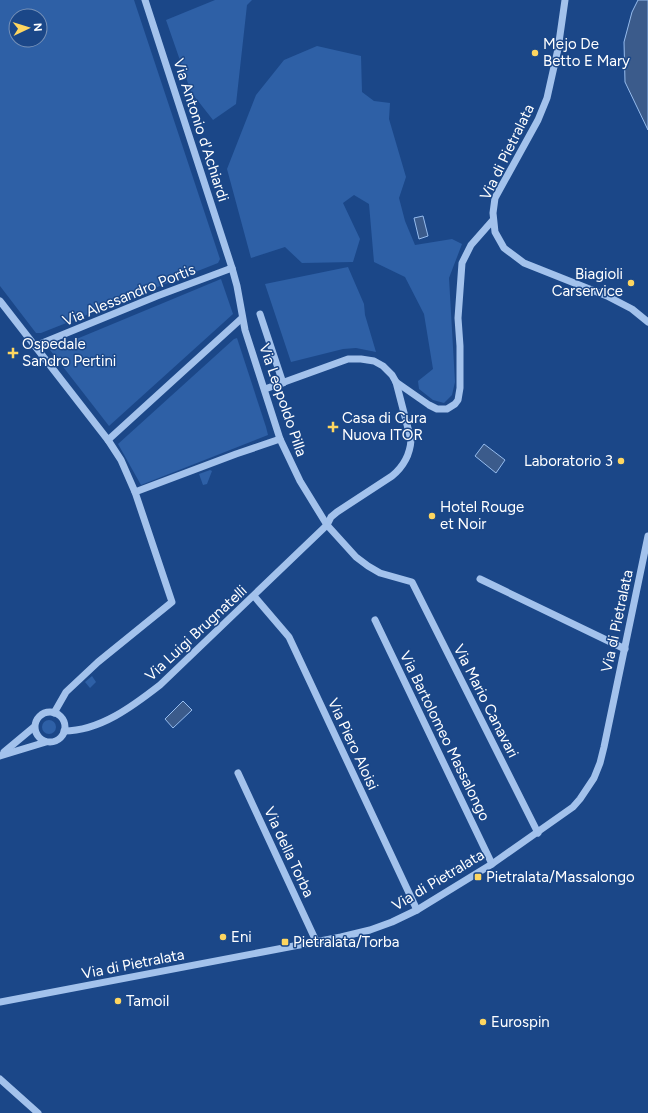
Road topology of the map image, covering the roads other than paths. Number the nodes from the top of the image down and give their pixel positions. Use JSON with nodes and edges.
{"nodes":[{"id":1,"x":145,"y":0,"type":"edge"},
{"id":2,"x":565,"y":0,"type":"edge"},
{"id":3,"x":493,"y":220,"type":"junction"},
{"id":4,"x":232,"y":268,"type":"junction"},
{"id":5,"x":0,"y":301,"type":"edge"},
{"id":6,"x":260,"y":314,"type":"dead end"},
{"id":7,"x":242,"y":318,"type":"junction"},
{"id":8,"x":648,"y":322,"type":"edge"},
{"id":9,"x":35,"y":346,"type":"junction"},
{"id":10,"x":283,"y":382,"type":"junction"},
{"id":11,"x":396,"y":382,"type":"junction"},
{"id":12,"x":265,"y":389,"type":"junction"},
{"id":13,"x":280,"y":439,"type":"junction"},
{"id":14,"x":108,"y":440,"type":"junction"},
{"id":15,"x":135,"y":492,"type":"junction"},
{"id":16,"x":327,"y":525,"type":"junction"},
{"id":17,"x":648,"y":536,"type":"edge"},
{"id":18,"x":646,"y":555,"type":"edge"},
{"id":19,"x":480,"y":579,"type":"dead end"},
{"id":20,"x":412,"y":582,"type":"joint"},
{"id":21,"x":254,"y":596,"type":"junction"},
{"id":22,"x":375,"y":620,"type":"dead end"},
{"id":23,"x":624,"y":649,"type":"junction"},
{"id":24,"x":54,"y":713,"type":"junction"},
{"id":25,"x":34,"y":727,"type":"junction"},
{"id":26,"x":64,"y":731,"type":"junction"},
{"id":27,"x":46,"y":742,"type":"junction"},
{"id":28,"x":0,"y":755,"type":"edge"},
{"id":29,"x":238,"y":774,"type":"dead end"},
{"id":30,"x":538,"y":833,"type":"junction"},
{"id":31,"x":492,"y":864,"type":"junction"},
{"id":32,"x":417,"y":910,"type":"junction"},
{"id":33,"x":316,"y":941,"type":"junction"},
{"id":34,"x":0,"y":1002,"type":"edge"},
{"id":35,"x":0,"y":1079,"type":"edge"},
{"id":36,"x":38,"y":1113,"type":"edge"}],
"edges":[{"from":1,"to":4,"type":"street","name":"Via Antonio d'Achiardi"},
{"from":2,"to":3,"type":"street","name":"Via di Pietralata"},
{"from":3,"to":8,"type":"street","name":"Via di Pietralata"},
{"from":3,"to":11,"type":"street"},
{"from":4,"to":7,"type":"street","name":"Via Leopoldo Pilla"},
{"from":4,"to":9,"type":"street","name":"Via Alessandro Portis"},
{"from":5,"to":9,"type":"street"},
{"from":6,"to":10,"type":"street"},
{"from":7,"to":12,"type":"street","name":"Via Leopoldo Pilla"},
{"from":7,"to":14,"type":"street"},
{"from":9,"to":14,"type":"street"},
{"from":10,"to":11,"type":"street"},
{"from":10,"to":12,"type":"street"},
{"from":11,"to":16,"type":"street","name":"Via Luigi Brugnatelli"},
{"from":12,"to":13,"type":"street","name":"Via Leopoldo Pilla"},
{"from":13,"to":15,"type":"street"},
{"from":13,"to":16,"type":"street","name":"Via Leopoldo Pilla"},
{"from":14,"to":15,"type":"street"},
{"from":15,"to":24,"type":"street"},
{"from":16,"to":20,"type":"street","name":"Via Leopoldo Pilla"},
{"from":16,"to":21,"type":"street","name":"Via Luigi Brugnatelli"},
{"from":17,"to":18,"type":"street","name":"Via di Pietralata"},
{"from":18,"to":23,"type":"street","name":"Via di Pietralata"},
{"from":19,"to":23,"type":"street"},
{"from":20,"to":30,"type":"street","name":"Via Mario Canavari"},
{"from":21,"to":26,"type":"street","name":"Via Luigi Brugnatelli"},
{"from":21,"to":32,"type":"street","name":"Via Piero Aloisi"},
{"from":22,"to":31,"type":"street","name":"Via Bartolomeo Massalongo"},
{"from":23,"to":30,"type":"street","name":"Via di Pietralata"},
{"from":24,"to":25,"type":"street"},
{"from":24,"to":26,"type":"street"},
{"from":25,"to":27,"type":"street"},
{"from":25,"to":28,"type":"street"},
{"from":26,"to":27,"type":"street"},
{"from":27,"to":28,"type":"street"},
{"from":29,"to":33,"type":"street","name":"Via della Torba"},
{"from":30,"to":31,"type":"street","name":"Via di Pietralata"},
{"from":31,"to":32,"type":"street","name":"Via di Pietralata"},
{"from":32,"to":33,"type":"street","name":"Via di Pietralata"},
{"from":33,"to":34,"type":"street","name":"Via di Pietralata"},
{"from":35,"to":36,"type":"street"}]}
